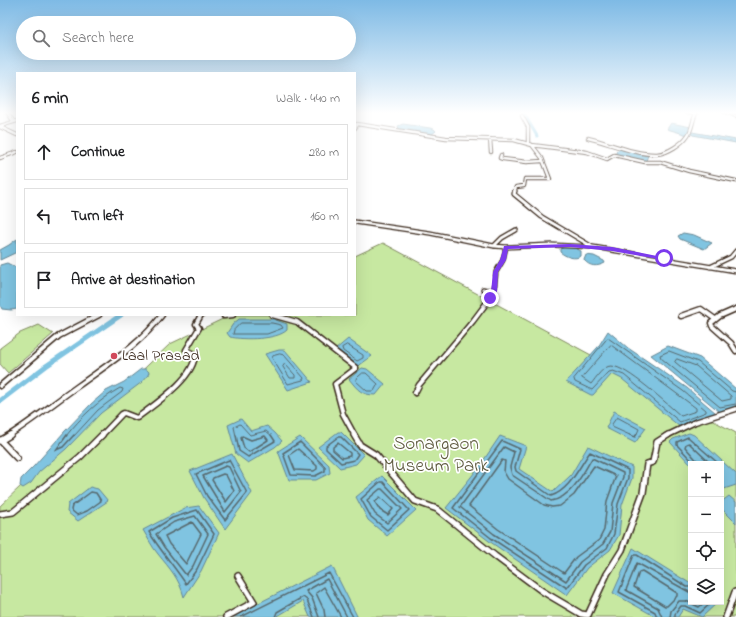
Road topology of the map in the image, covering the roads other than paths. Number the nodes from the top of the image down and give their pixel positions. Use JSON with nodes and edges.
{"nodes":[{"id":1,"x":490,"y":141,"type":"edge"},
{"id":2,"x":513,"y":141,"type":"edge"},
{"id":3,"x":599,"y":141,"type":"edge"},
{"id":4,"x":683,"y":141,"type":"edge"},
{"id":5,"x":528,"y":142,"type":"joint"},
{"id":6,"x":532,"y":145,"type":"junction"},
{"id":7,"x":16,"y":152,"type":"edge"},
{"id":8,"x":491,"y":152,"type":"dead end"},
{"id":9,"x":501,"y":155,"type":"dead end"},
{"id":10,"x":0,"y":158,"type":"edge"},
{"id":11,"x":542,"y":161,"type":"junction"},
{"id":12,"x":736,"y":181,"type":"edge"},
{"id":13,"x":356,"y":222,"type":"edge"},
{"id":14,"x":516,"y":230,"type":"dead end"},
{"id":15,"x":494,"y":246,"type":"junction"},
{"id":16,"x":506,"y":247,"type":"junction"},
{"id":17,"x":593,"y":247,"type":"junction"},
{"id":18,"x":736,"y":251,"type":"edge"},
{"id":19,"x":710,"y":268,"type":"junction"},
{"id":20,"x":736,"y":271,"type":"edge"},
{"id":21,"x":483,"y":289,"type":"dead end"},
{"id":22,"x":494,"y":292,"type":"junction"},
{"id":23,"x":736,"y":309,"type":"edge"},
{"id":24,"x":97,"y":316,"type":"edge"},
{"id":25,"x":161,"y":316,"type":"edge"},
{"id":26,"x":200,"y":316,"type":"edge"},
{"id":27,"x":277,"y":316,"type":"edge"},
{"id":28,"x":681,"y":316,"type":"dead end"},
{"id":29,"x":715,"y":319,"type":"junction"},
{"id":30,"x":736,"y":351,"type":"edge"},
{"id":31,"x":0,"y":386,"type":"edge"},
{"id":32,"x":415,"y":393,"type":"dead end"},
{"id":33,"x":736,"y":409,"type":"edge"},
{"id":34,"x":0,"y":440,"type":"edge"},
{"id":35,"x":17,"y":458,"type":"dead end"},
{"id":36,"x":0,"y":514,"type":"edge"},
{"id":37,"x":238,"y":576,"type":"dead end"},
{"id":38,"x":735,"y":592,"type":"edge"},
{"id":39,"x":226,"y":617,"type":"edge"},
{"id":40,"x":726,"y":617,"type":"edge"}],
"edges":[{"from":1,"to":8,"type":"street"},
{"from":2,"to":5,"type":"street"},
{"from":3,"to":4,"type":"street"},
{"from":5,"to":6,"type":"street"},
{"from":6,"to":11,"type":"street"},
{"from":6,"to":12,"type":"street"},
{"from":7,"to":10,"type":"street"},
{"from":9,"to":11,"type":"street"},
{"from":11,"to":17,"type":"street"},
{"from":13,"to":15,"type":"street"},
{"from":14,"to":15,"type":"street"},
{"from":15,"to":16,"type":"street"},
{"from":16,"to":17,"type":"street"},
{"from":16,"to":22,"type":"street"},
{"from":17,"to":19,"type":"street"},
{"from":18,"to":19,"type":"street"},
{"from":19,"to":20,"type":"street"},
{"from":21,"to":22,"type":"street"},
{"from":22,"to":32,"type":"street"},
{"from":23,"to":29,"type":"street"},
{"from":24,"to":31,"type":"street"},
{"from":25,"to":34,"type":"street"},
{"from":26,"to":36,"type":"street"},
{"from":27,"to":33,"type":"street"},
{"from":28,"to":29,"type":"street"},
{"from":29,"to":30,"type":"street"},
{"from":34,"to":35,"type":"street"},
{"from":37,"to":39,"type":"street"},
{"from":38,"to":40,"type":"street"}]}
